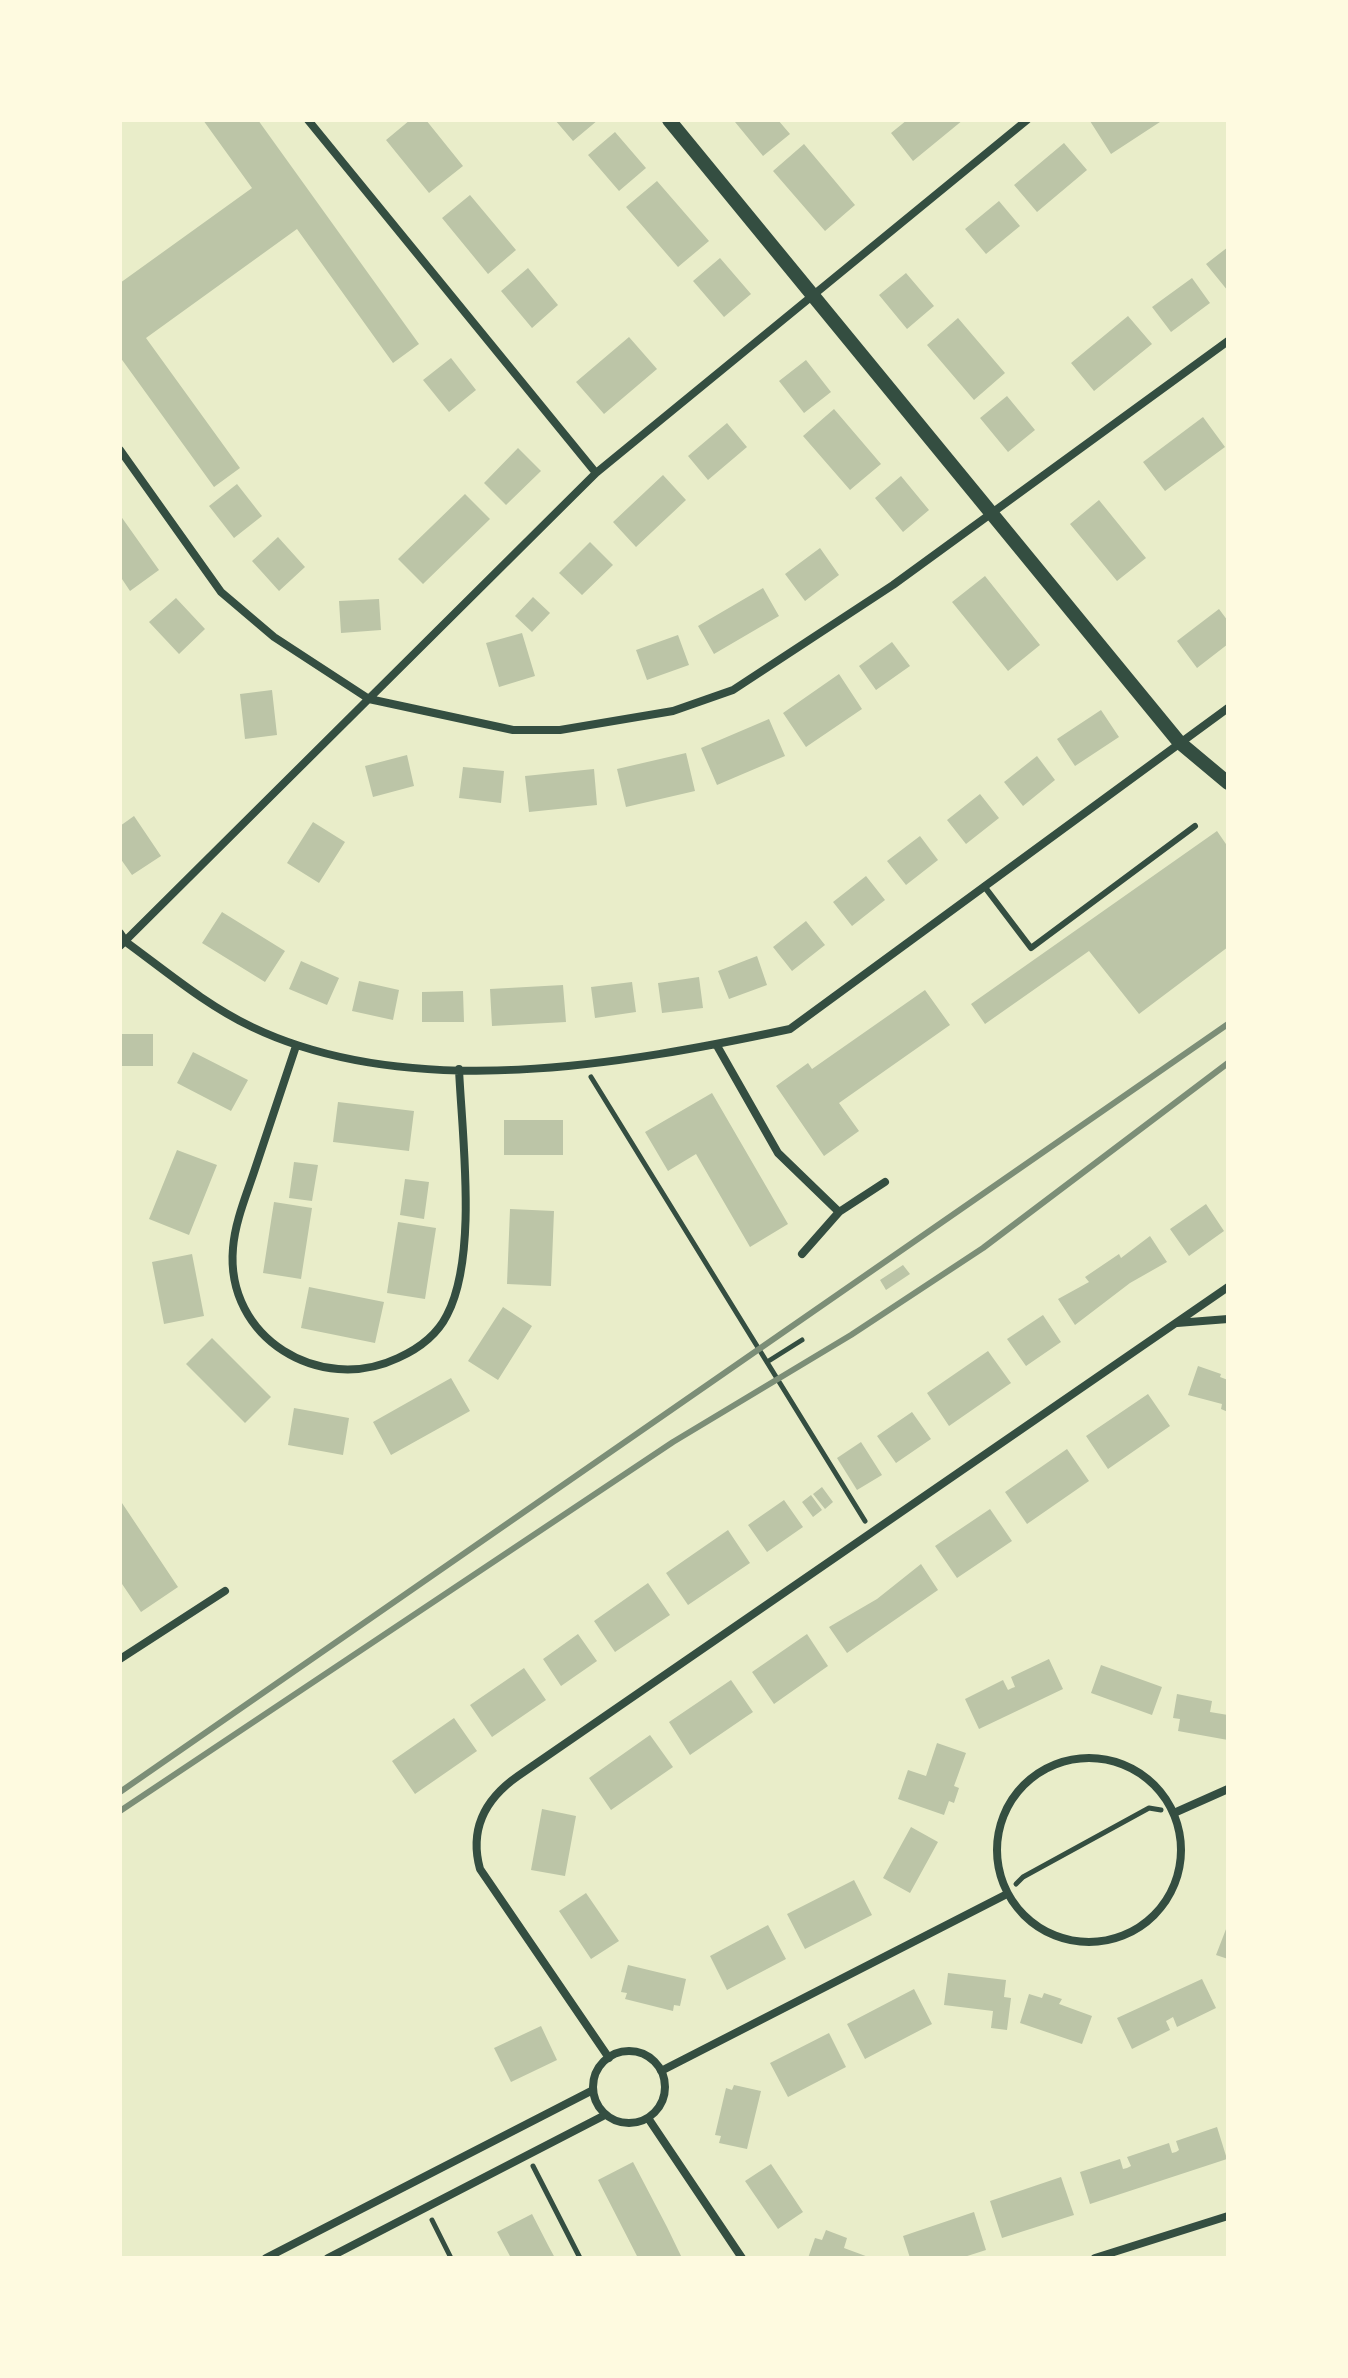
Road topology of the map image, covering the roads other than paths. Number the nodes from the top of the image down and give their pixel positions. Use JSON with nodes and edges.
{"nodes":[{"id":1,"x":308,"y":120,"type":"edge"},
{"id":2,"x":669,"y":120,"type":"edge"},
{"id":3,"x":1027,"y":120,"type":"edge"},
{"id":4,"x":812,"y":295,"type":"junction"},
{"id":5,"x":1228,"y":341,"type":"edge"},
{"id":6,"x":120,"y":450,"type":"edge"},
{"id":7,"x":596,"y":473,"type":"junction"},
{"id":8,"x":991,"y":512,"type":"junction"},
{"id":9,"x":369,"y":699,"type":"junction"},
{"id":10,"x":1228,"y":708,"type":"edge"},
{"id":11,"x":1179,"y":742,"type":"junction"},
{"id":12,"x":1228,"y":783,"type":"edge"},
{"id":13,"x":1195,"y":826,"type":"dead end"},
{"id":14,"x":984,"y":886,"type":"junction"},
{"id":15,"x":120,"y":933,"type":"edge"},
{"id":16,"x":123,"y":944,"type":"edge"},
{"id":17,"x":716,"y":1044,"type":"junction"},
{"id":18,"x":296,"y":1046,"type":"junction"},
{"id":19,"x":459,"y":1069,"type":"junction"},
{"id":20,"x":885,"y":1182,"type":"dead end"},
{"id":21,"x":839,"y":1212,"type":"junction"},
{"id":22,"x":802,"y":1254,"type":"dead end"},
{"id":23,"x":1228,"y":1287,"type":"edge"},
{"id":24,"x":1228,"y":1319,"type":"edge"},
{"id":25,"x":1174,"y":1323,"type":"junction"},
{"id":26,"x":225,"y":1591,"type":"dead end"},
{"id":27,"x":120,"y":1659,"type":"edge"},
{"id":28,"x":1228,"y":1789,"type":"edge"},
{"id":29,"x":1174,"y":1813,"type":"junction"},
{"id":30,"x":1007,"y":1894,"type":"junction"},
{"id":31,"x":609,"y":2058,"type":"junction"},
{"id":32,"x":661,"y":2071,"type":"junction"},
{"id":33,"x":593,"y":2090,"type":"junction"},
{"id":34,"x":605,"y":2115,"type":"junction"},
{"id":35,"x":648,"y":2118,"type":"junction"},
{"id":36,"x":1228,"y":2216,"type":"edge"},
{"id":37,"x":266,"y":2258,"type":"edge"},
{"id":38,"x":328,"y":2258,"type":"edge"},
{"id":39,"x":742,"y":2258,"type":"edge"},
{"id":40,"x":1095,"y":2258,"type":"edge"}],
"edges":[{"from":1,"to":7,"type":"street"},
{"from":2,"to":4,"type":"street"},
{"from":3,"to":4,"type":"street"},
{"from":4,"to":7,"type":"street"},
{"from":4,"to":8,"type":"street"},
{"from":5,"to":8,"type":"street"},
{"from":6,"to":9,"type":"street"},
{"from":7,"to":9,"type":"street"},
{"from":8,"to":9,"type":"street"},
{"from":8,"to":11,"type":"street"},
{"from":9,"to":16,"type":"street"},
{"from":10,"to":11,"type":"street"},
{"from":11,"to":12,"type":"street"},
{"from":11,"to":14,"type":"street"},
{"from":13,"to":14,"type":"lane"},
{"from":14,"to":17,"type":"street"},
{"from":15,"to":16,"type":"street"},
{"from":16,"to":18,"type":"street"},
{"from":17,"to":19,"type":"street"},
{"from":17,"to":21,"type":"street"},
{"from":18,"to":19,"type":"street"},
{"from":18,"to":19,"type":"street"},
{"from":20,"to":21,"type":"street"},
{"from":21,"to":22,"type":"street"},
{"from":23,"to":25,"type":"street"},
{"from":24,"to":25,"type":"street"},
{"from":25,"to":31,"type":"street"},
{"from":26,"to":27,"type":"street"},
{"from":28,"to":29,"type":"street"},
{"from":29,"to":30,"type":"street"},
{"from":29,"to":30,"type":"street"},
{"from":30,"to":32,"type":"street"},
{"from":31,"to":32,"type":"street"},
{"from":31,"to":33,"type":"street"},
{"from":32,"to":35,"type":"street"},
{"from":33,"to":34,"type":"street"},
{"from":33,"to":37,"type":"street"},
{"from":34,"to":35,"type":"street"},
{"from":34,"to":38,"type":"street"},
{"from":35,"to":39,"type":"street"},
{"from":36,"to":40,"type":"street"}]}
